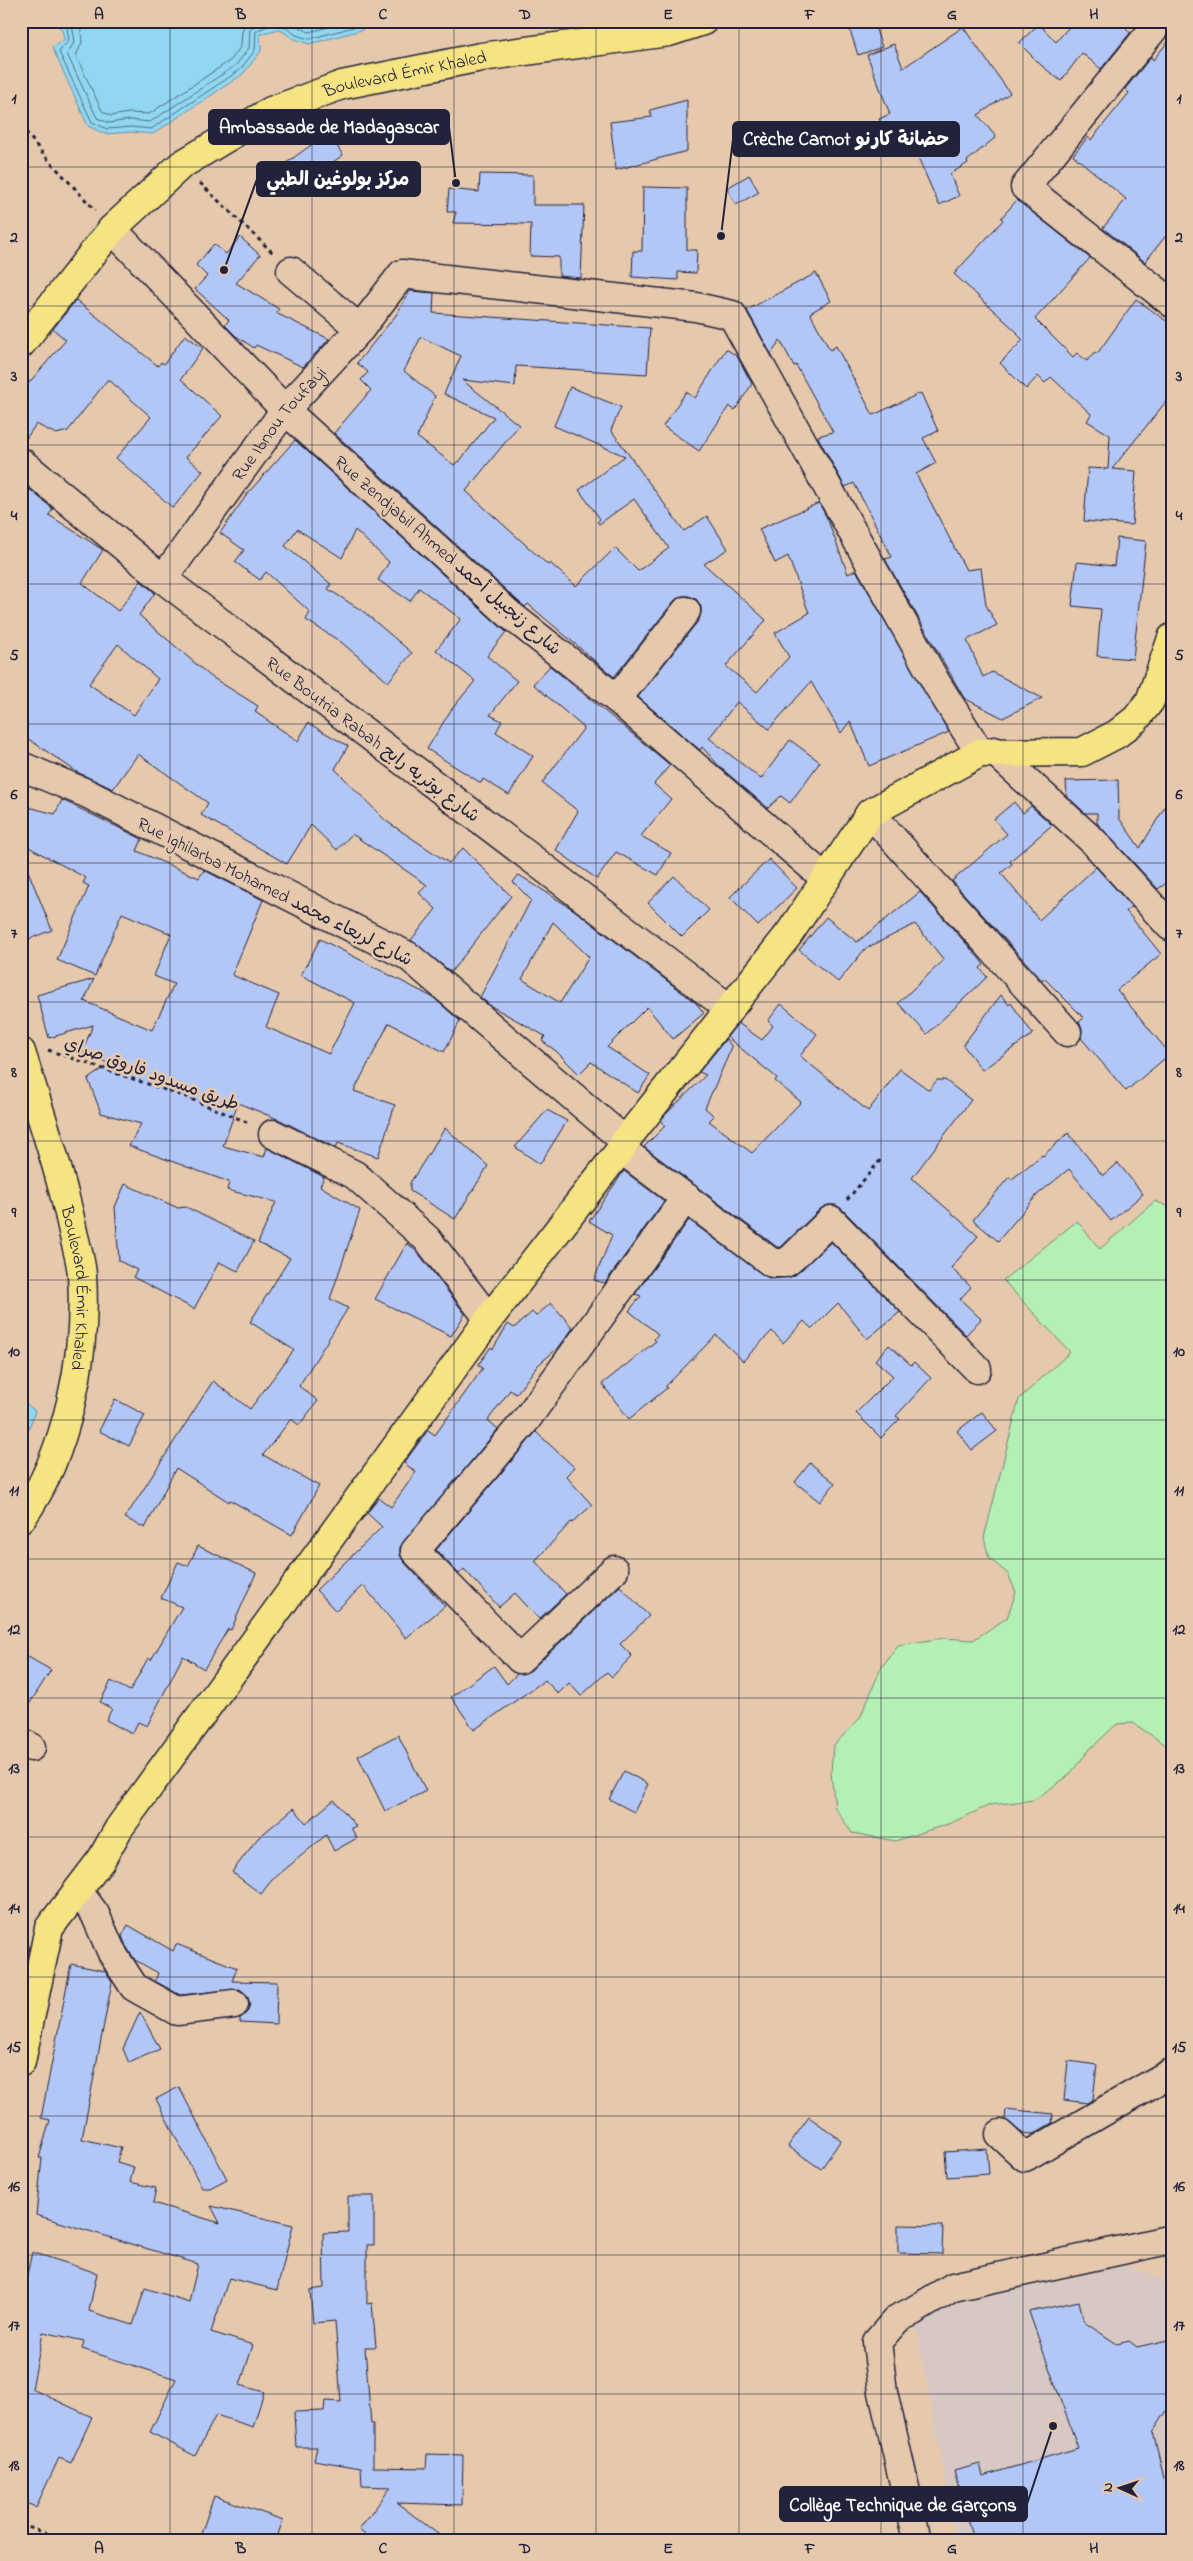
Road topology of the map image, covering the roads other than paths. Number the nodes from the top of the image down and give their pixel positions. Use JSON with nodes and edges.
{"nodes":[{"id":1,"x":703,"y":21,"type":"edge"},
{"id":2,"x":1160,"y":21,"type":"edge"},
{"id":3,"x":112,"y":229,"type":"junction"},
{"id":4,"x":291,"y":271,"type":"road end"},
{"id":5,"x":1172,"y":304,"type":"edge"},
{"id":6,"x":360,"y":329,"type":"junction"},
{"id":7,"x":21,"y":344,"type":"edge"},
{"id":8,"x":285,"y":410,"type":"junction"},
{"id":9,"x":21,"y":462,"type":"edge"},
{"id":10,"x":163,"y":579,"type":"junction"},
{"id":11,"x":686,"y":611,"type":"dead end"},
{"id":12,"x":1172,"y":638,"type":"edge"},
{"id":13,"x":617,"y":699,"type":"junction"},
{"id":14,"x":987,"y":752,"type":"junction"},
{"id":15,"x":21,"y":766,"type":"edge"},
{"id":16,"x":870,"y":813,"type":"junction"},
{"id":17,"x":826,"y":879,"type":"junction"},
{"id":18,"x":1170,"y":926,"type":"dead end"},
{"id":19,"x":730,"y":1009,"type":"junction"},
{"id":20,"x":1067,"y":1032,"type":"dead end"},
{"id":21,"x":30,"y":1050,"type":"edge"},
{"id":22,"x":273,"y":1134,"type":"road end"},
{"id":23,"x":623,"y":1145,"type":"junction"},
{"id":24,"x":686,"y":1197,"type":"junction"},
{"id":25,"x":489,"y":1319,"type":"junction"},
{"id":26,"x":977,"y":1369,"type":"dead end"},
{"id":27,"x":21,"y":1519,"type":"edge"},
{"id":28,"x":614,"y":1570,"type":"dead end"},
{"id":29,"x":78,"y":1891,"type":"junction"},
{"id":30,"x":234,"y":2004,"type":"dead end"},
{"id":31,"x":21,"y":2062,"type":"edge"},
{"id":32,"x":1172,"y":2072,"type":"edge"},
{"id":33,"x":1000,"y":2134,"type":"dead end"},
{"id":34,"x":1172,"y":2239,"type":"edge"},
{"id":35,"x":917,"y":2540,"type":"edge"}],
"edges":[{"from":1,"to":3,"type":"main road","name":"Boulevard Émir Khaled"},
{"from":2,"to":5,"type":"street"},
{"from":3,"to":7,"type":"main road","name":"Boulevard Émir Khaled"},
{"from":3,"to":8,"type":"street","name":"Rue Zendjabil Ahmed شارع زنجبيل أحمد"},
{"from":4,"to":6,"type":"street"},
{"from":6,"to":8,"type":"street","name":"Rue Ibnou Toufayi"},
{"from":6,"to":14,"type":"street","name":"Rue Ibnou Toufayi"},
{"from":8,"to":10,"type":"street","name":"Rue Ibnou Toufayi"},
{"from":8,"to":13,"type":"street","name":"Rue Zendjabil Ahmed شارع زنجبيل أحمد"},
{"from":9,"to":10,"type":"street","name":"Rue Boutria Rabah شارع بوتريه رابح"},
{"from":10,"to":19,"type":"street","name":"Rue Boutria Rabah شارع بوتريه رابح"},
{"from":11,"to":13,"type":"street"},
{"from":12,"to":14,"type":"main road"},
{"from":13,"to":17,"type":"street","name":"Rue Zendjabil Ahmed شارع زنجبيل أحمد"},
{"from":14,"to":16,"type":"main road"},
{"from":14,"to":18,"type":"street"},
{"from":15,"to":23,"type":"street","name":"Rue Ighilarba Mohamed شارع لربعاء محمد"},
{"from":16,"to":17,"type":"main road"},
{"from":16,"to":20,"type":"street"},
{"from":17,"to":19,"type":"main road"},
{"from":19,"to":23,"type":"main road"},
{"from":21,"to":27,"type":"main road","name":"Boulevard Émir Khaled"},
{"from":22,"to":25,"type":"street"},
{"from":23,"to":24,"type":"street","name":"Rue Ighilarba Mohamed شارع لربعاء محمد"},
{"from":23,"to":25,"type":"main road"},
{"from":24,"to":26,"type":"street","name":"Rue Ighilarba Mohamed شارع لربعاء محمد"},
{"from":24,"to":28,"type":"street"},
{"from":25,"to":29,"type":"main road"},
{"from":29,"to":30,"type":"street"},
{"from":29,"to":31,"type":"main road"},
{"from":32,"to":33,"type":"street"},
{"from":34,"to":35,"type":"street"}]}
